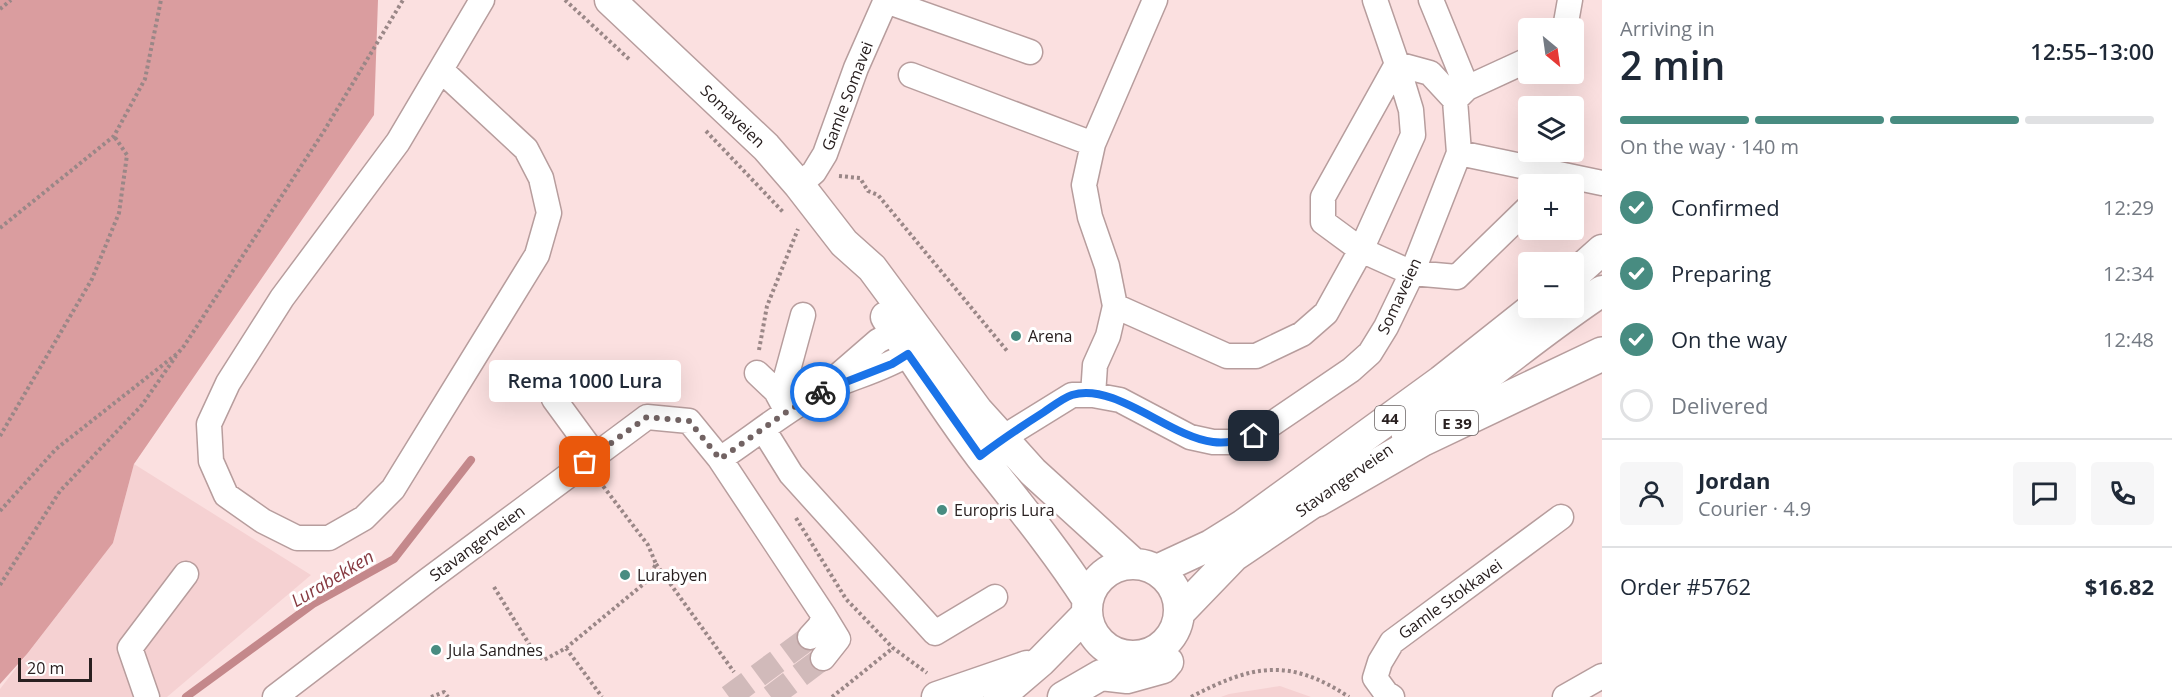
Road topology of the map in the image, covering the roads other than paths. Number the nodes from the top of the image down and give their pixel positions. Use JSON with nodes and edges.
{"nodes":[{"id":1,"x":482,"y":0,"type":"edge"},
{"id":2,"x":610,"y":0,"type":"edge"},
{"id":3,"x":886,"y":0,"type":"edge"},
{"id":4,"x":1155,"y":0,"type":"edge"},
{"id":5,"x":1375,"y":0,"type":"edge"},
{"id":6,"x":1431,"y":0,"type":"edge"},
{"id":7,"x":1570,"y":0,"type":"edge"},
{"id":8,"x":1567,"y":18,"type":"edge"},
{"id":9,"x":1030,"y":52,"type":"dead end"},
{"id":10,"x":1397,"y":63,"type":"junction"},
{"id":11,"x":1518,"y":65,"type":"edge"},
{"id":12,"x":441,"y":70,"type":"junction"},
{"id":13,"x":911,"y":75,"type":"dead end"},
{"id":14,"x":1461,"y":94,"type":"junction"},
{"id":15,"x":1093,"y":144,"type":"junction"},
{"id":16,"x":1459,"y":153,"type":"junction"},
{"id":17,"x":1602,"y":183,"type":"edge"},
{"id":18,"x":799,"y":185,"type":"junction"},
{"id":19,"x":1518,"y":218,"type":"edge"},
{"id":20,"x":1361,"y":250,"type":"junction"},
{"id":21,"x":1602,"y":250,"type":"edge"},
{"id":22,"x":1584,"y":265,"type":"edge"},
{"id":23,"x":1412,"y":273,"type":"junction"},
{"id":24,"x":1602,"y":291,"type":"edge"},
{"id":25,"x":1115,"y":306,"type":"junction"},
{"id":26,"x":803,"y":315,"type":"dead end"},
{"id":27,"x":1521,"y":318,"type":"edge"},
{"id":28,"x":906,"y":338,"type":"junction"},
{"id":29,"x":1602,"y":354,"type":"edge"},
{"id":30,"x":757,"y":373,"type":"road end"},
{"id":31,"x":1093,"y":394,"type":"junction"},
{"id":32,"x":554,"y":399,"type":"dead end"},
{"id":33,"x":782,"y":401,"type":"junction"},
{"id":34,"x":763,"y":429,"type":"junction"},
{"id":35,"x":1004,"y":437,"type":"junction"},
{"id":36,"x":980,"y":456,"type":"junction"},
{"id":37,"x":590,"y":458,"type":"junction"},
{"id":38,"x":720,"y":459,"type":"junction"},
{"id":39,"x":1317,"y":500,"type":"junction"},
{"id":40,"x":1561,"y":518,"type":"dead end"},
{"id":41,"x":1234,"y":556,"type":"junction"},
{"id":42,"x":1145,"y":566,"type":"junction"},
{"id":43,"x":186,"y":574,"type":"dead end"},
{"id":44,"x":995,"y":597,"type":"dead end"},
{"id":45,"x":1087,"y":607,"type":"junction"},
{"id":46,"x":1180,"y":612,"type":"junction"},
{"id":47,"x":824,"y":616,"type":"junction"},
{"id":48,"x":810,"y":637,"type":"tunnel mouth"},
{"id":49,"x":1120,"y":655,"type":"junction"},
{"id":50,"x":823,"y":658,"type":"tunnel mouth"},
{"id":51,"x":1041,"y":661,"type":"junction"},
{"id":52,"x":1602,"y":676,"type":"edge"},
{"id":53,"x":934,"y":687,"type":"edge"},
{"id":54,"x":147,"y":697,"type":"edge"},
{"id":55,"x":276,"y":697,"type":"edge"},
{"id":56,"x":999,"y":697,"type":"edge"},
{"id":57,"x":1041,"y":697,"type":"edge"},
{"id":58,"x":1063,"y":697,"type":"edge"},
{"id":59,"x":1392,"y":697,"type":"edge"},
{"id":60,"x":1565,"y":697,"type":"edge"}],
"edges":[{"from":1,"to":12,"type":"street"},
{"from":2,"to":18,"type":"main road","name":"Somaveien"},
{"from":3,"to":9,"type":"street"},
{"from":3,"to":18,"type":"street","name":"Gamle Somavei"},
{"from":4,"to":15,"type":"street"},
{"from":5,"to":10,"type":"street"},
{"from":6,"to":14,"type":"street"},
{"from":7,"to":8,"type":"street"},
{"from":10,"to":14,"type":"street"},
{"from":10,"to":20,"type":"street"},
{"from":10,"to":20,"type":"street"},
{"from":11,"to":14,"type":"street"},
{"from":12,"to":12,"type":"street"},
{"from":13,"to":15,"type":"street"},
{"from":14,"to":16,"type":"street"},
{"from":15,"to":25,"type":"street"},
{"from":16,"to":17,"type":"street"},
{"from":16,"to":23,"type":"street","name":"Somaveien"},
{"from":18,"to":28,"type":"main road","name":"Somaveien"},
{"from":19,"to":23,"type":"street"},
{"from":20,"to":23,"type":"street"},
{"from":20,"to":25,"type":"street"},
{"from":21,"to":22,"type":"main road"},
{"from":23,"to":31,"type":"street","name":"Somaveien"},
{"from":24,"to":39,"type":"main road","name":"Stavangerveien","number":"44"},
{"from":25,"to":31,"type":"street"},
{"from":26,"to":33,"type":"street"},
{"from":27,"to":42,"type":"main road","name":"Stavangerveien","number":"44"},
{"from":28,"to":33,"type":"street"},
{"from":28,"to":35,"type":"main road","name":"Somaveien"},
{"from":28,"to":36,"type":"main road","name":"Somaveien"},
{"from":29,"to":39,"type":"highway","number":"E 39"},
{"from":30,"to":33,"type":"street"},
{"from":31,"to":35,"type":"street","name":"Somaveien"},
{"from":32,"to":37,"type":"street"},
{"from":33,"to":34,"type":"street"},
{"from":34,"to":38,"type":"street"},
{"from":34,"to":44,"type":"street"},
{"from":35,"to":36,"type":"street","name":"Somaveien"},
{"from":35,"to":42,"type":"main road","name":"Somaveien"},
{"from":36,"to":45,"type":"main road","name":"Somaveien"},
{"from":37,"to":38,"type":"street","name":"Stavangerveien"},
{"from":37,"to":55,"type":"street","name":"Stavangerveien"},
{"from":38,"to":47,"type":"street"},
{"from":39,"to":41,"type":"main road","name":"Stavangerveien","number":"44"},
{"from":40,"to":59,"type":"street","name":"Gamle Stokkavei"},
{"from":41,"to":46,"type":"main road","name":"Stavangerveien","number":"44"},
{"from":41,"to":58,"type":"main road"},
{"from":42,"to":45,"type":"main road","number":"44"},
{"from":42,"to":46,"type":"main road"},
{"from":43,"to":54,"type":"street"},
{"from":45,"to":49,"type":"main road"},
{"from":45,"to":51,"type":"main road"},
{"from":46,"to":49,"type":"main road","number":"44"},
{"from":47,"to":48,"type":"street"},
{"from":47,"to":50,"type":"street"},
{"from":49,"to":57,"type":"main road"},
{"from":51,"to":53,"type":"main road"},
{"from":51,"to":56,"type":"main road"},
{"from":52,"to":60,"type":"street"}]}
